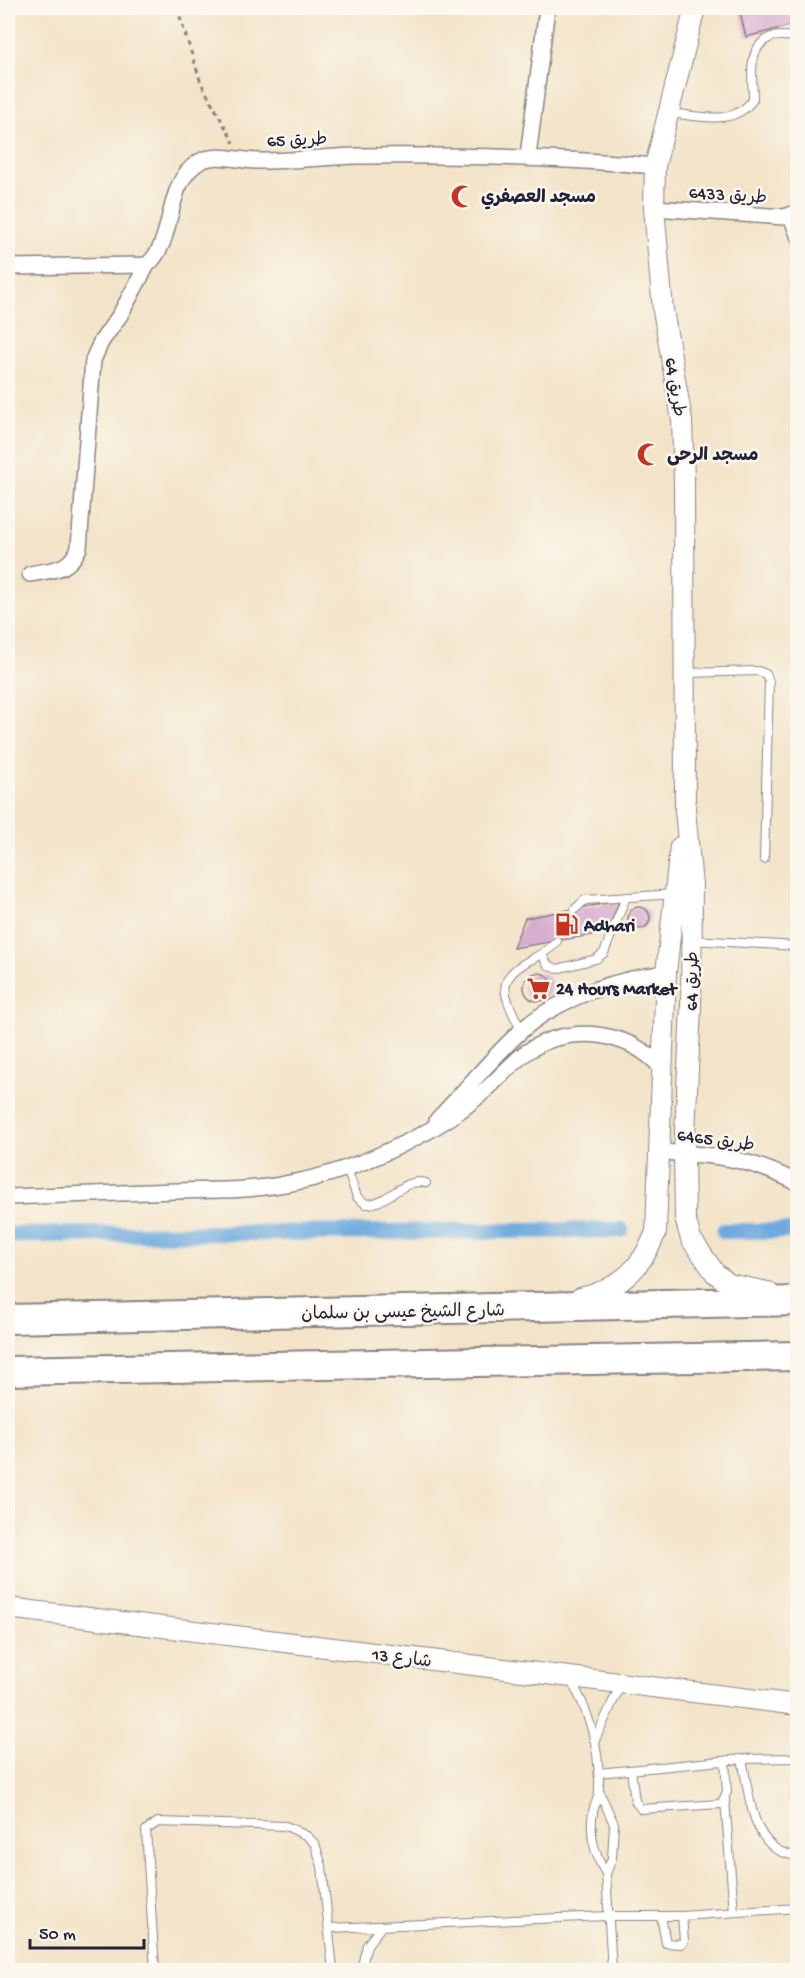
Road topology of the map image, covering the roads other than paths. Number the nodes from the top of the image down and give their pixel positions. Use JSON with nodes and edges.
{"nodes":[{"id":1,"x":547,"y":8,"type":"edge"},
{"id":2,"x":695,"y":8,"type":"edge"},
{"id":3,"x":798,"y":34,"type":"edge"},
{"id":4,"x":670,"y":113,"type":"junction"},
{"id":5,"x":528,"y":156,"type":"junction"},
{"id":6,"x":655,"y":166,"type":"junction"},
{"id":7,"x":654,"y":208,"type":"junction"},
{"id":8,"x":794,"y":214,"type":"edge"},
{"id":9,"x":798,"y":235,"type":"edge"},
{"id":10,"x":147,"y":266,"type":"junction"},
{"id":11,"x":8,"y":267,"type":"edge"},
{"id":12,"x":30,"y":574,"type":"dead end"},
{"id":13,"x":685,"y":674,"type":"junction"},
{"id":14,"x":685,"y":809,"type":"junction"},
{"id":15,"x":764,"y":859,"type":"dead end"},
{"id":16,"x":674,"y":894,"type":"junction"},
{"id":17,"x":626,"y":897,"type":"junction"},
{"id":18,"x":575,"y":909,"type":"dead end"},
{"id":19,"x":692,"y":939,"type":"junction"},
{"id":20,"x":557,"y":941,"type":"dead end"},
{"id":21,"x":798,"y":946,"type":"edge"},
{"id":22,"x":541,"y":954,"type":"junction"},
{"id":23,"x":692,"y":972,"type":"junction"},
{"id":24,"x":666,"y":973,"type":"junction"},
{"id":25,"x":521,"y":1030,"type":"junction"},
{"id":26,"x":530,"y":1048,"type":"junction"},
{"id":27,"x":664,"y":1071,"type":"junction"},
{"id":28,"x":425,"y":1133,"type":"junction"},
{"id":29,"x":661,"y":1152,"type":"junction"},
{"id":30,"x":684,"y":1153,"type":"junction"},
{"id":31,"x":347,"y":1168,"type":"junction"},
{"id":32,"x":426,"y":1183,"type":"dead end"},
{"id":33,"x":798,"y":1184,"type":"edge"},
{"id":34,"x":8,"y":1197,"type":"edge"},
{"id":35,"x":798,"y":1294,"type":"edge"},
{"id":36,"x":798,"y":1301,"type":"edge"},
{"id":37,"x":526,"y":1308,"type":"junction"},
{"id":38,"x":8,"y":1319,"type":"edge"},
{"id":39,"x":798,"y":1356,"type":"edge"},
{"id":40,"x":739,"y":1359,"type":"junction"},
{"id":41,"x":798,"y":1365,"type":"edge"},
{"id":42,"x":8,"y":1371,"type":"edge"},
{"id":43,"x":8,"y":1608,"type":"edge"},
{"id":44,"x":569,"y":1677,"type":"junction"},
{"id":45,"x":621,"y":1683,"type":"junction"},
{"id":46,"x":798,"y":1705,"type":"edge"},
{"id":47,"x":596,"y":1739,"type":"junction"},
{"id":48,"x":798,"y":1758,"type":"edge"},
{"id":49,"x":742,"y":1759,"type":"junction"},
{"id":50,"x":725,"y":1761,"type":"junction"},
{"id":51,"x":631,"y":1770,"type":"junction"},
{"id":52,"x":598,"y":1773,"type":"junction"},
{"id":53,"x":600,"y":1793,"type":"junction"},
{"id":54,"x":724,"y":1800,"type":"junction"},
{"id":55,"x":798,"y":1856,"type":"edge"},
{"id":56,"x":606,"y":1874,"type":"junction"},
{"id":57,"x":798,"y":1908,"type":"edge"},
{"id":58,"x":734,"y":1912,"type":"junction"},
{"id":59,"x":608,"y":1916,"type":"junction"},
{"id":60,"x":661,"y":1916,"type":"junction"},
{"id":61,"x":682,"y":1916,"type":"junction"},
{"id":62,"x":381,"y":1927,"type":"junction"},
{"id":63,"x":330,"y":1928,"type":"junction"},
{"id":64,"x":155,"y":1971,"type":"edge"},
{"id":65,"x":333,"y":1971,"type":"edge"},
{"id":66,"x":361,"y":1971,"type":"edge"},
{"id":67,"x":612,"y":1971,"type":"edge"}],
"edges":[{"from":1,"to":5,"type":"street"},
{"from":2,"to":4,"type":"street","name":"طريق 64"},
{"from":3,"to":4,"type":"lane"},
{"from":4,"to":6,"type":"street","name":"طريق 64"},
{"from":5,"to":6,"type":"street","name":"طريق 65"},
{"from":5,"to":10,"type":"street","name":"طريق 65"},
{"from":6,"to":7,"type":"street","name":"طريق 64"},
{"from":7,"to":8,"type":"street","name":"طريق 6433"},
{"from":7,"to":13,"type":"street","name":"طريق 64"},
{"from":8,"to":9,"type":"street"},
{"from":10,"to":11,"type":"street"},
{"from":10,"to":12,"type":"street","name":"طريق 65"},
{"from":13,"to":14,"type":"street","name":"طريق 64"},
{"from":13,"to":15,"type":"lane"},
{"from":14,"to":16,"type":"street","name":"طريق 64"},
{"from":14,"to":19,"type":"street","name":"طريق 64"},
{"from":16,"to":17,"type":"lane"},
{"from":16,"to":24,"type":"street","name":"طريق 64"},
{"from":17,"to":18,"type":"lane"},
{"from":17,"to":22,"type":"lane"},
{"from":19,"to":21,"type":"lane"},
{"from":19,"to":23,"type":"street","name":"طريق 64"},
{"from":20,"to":22,"type":"lane"},
{"from":22,"to":25,"type":"lane"},
{"from":23,"to":24,"type":"street"},
{"from":23,"to":30,"type":"street","name":"طريق 64"},
{"from":24,"to":25,"type":"street"},
{"from":24,"to":27,"type":"street","name":"طريق 64"},
{"from":25,"to":26,"type":"street"},
{"from":25,"to":28,"type":"street"},
{"from":26,"to":27,"type":"street"},
{"from":26,"to":28,"type":"street"},
{"from":27,"to":29,"type":"street","name":"طريق 64"},
{"from":28,"to":31,"type":"street"},
{"from":29,"to":30,"type":"street","name":"طريق 6465"},
{"from":29,"to":37,"type":"street","name":"طريق 64"},
{"from":30,"to":33,"type":"street","name":"طريق 6465"},
{"from":30,"to":35,"type":"street","name":"طريق 64"},
{"from":31,"to":32,"type":"lane"},
{"from":31,"to":34,"type":"street"},
{"from":36,"to":37,"type":"highway","name":"شارع الشيخ عيسى بن سلمان"},
{"from":37,"to":38,"type":"highway","name":"شارع الشيخ عيسى بن سلمان"},
{"from":39,"to":40,"type":"highway"},
{"from":40,"to":41,"type":"highway"},
{"from":40,"to":42,"type":"highway"},
{"from":43,"to":44,"type":"street","name":"شارع 13"},
{"from":44,"to":45,"type":"street","name":"شارع 13"},
{"from":44,"to":47,"type":"lane"},
{"from":45,"to":46,"type":"street","name":"شارع 13"},
{"from":45,"to":47,"type":"lane"},
{"from":47,"to":52,"type":"lane"},
{"from":48,"to":49,"type":"lane"},
{"from":49,"to":50,"type":"lane"},
{"from":49,"to":55,"type":"lane"},
{"from":50,"to":51,"type":"lane"},
{"from":50,"to":54,"type":"lane"},
{"from":51,"to":52,"type":"lane"},
{"from":51,"to":54,"type":"lane"},
{"from":52,"to":53,"type":"lane"},
{"from":53,"to":56,"type":"lane"},
{"from":53,"to":56,"type":"lane"},
{"from":54,"to":58,"type":"lane"},
{"from":56,"to":59,"type":"lane"},
{"from":57,"to":58,"type":"lane"},
{"from":58,"to":61,"type":"lane"},
{"from":59,"to":60,"type":"lane"},
{"from":59,"to":62,"type":"lane"},
{"from":59,"to":67,"type":"lane"},
{"from":60,"to":61,"type":"lane"},
{"from":60,"to":61,"type":"lane"},
{"from":62,"to":63,"type":"lane"},
{"from":62,"to":66,"type":"lane"},
{"from":63,"to":64,"type":"lane"},
{"from":63,"to":65,"type":"lane"}]}
